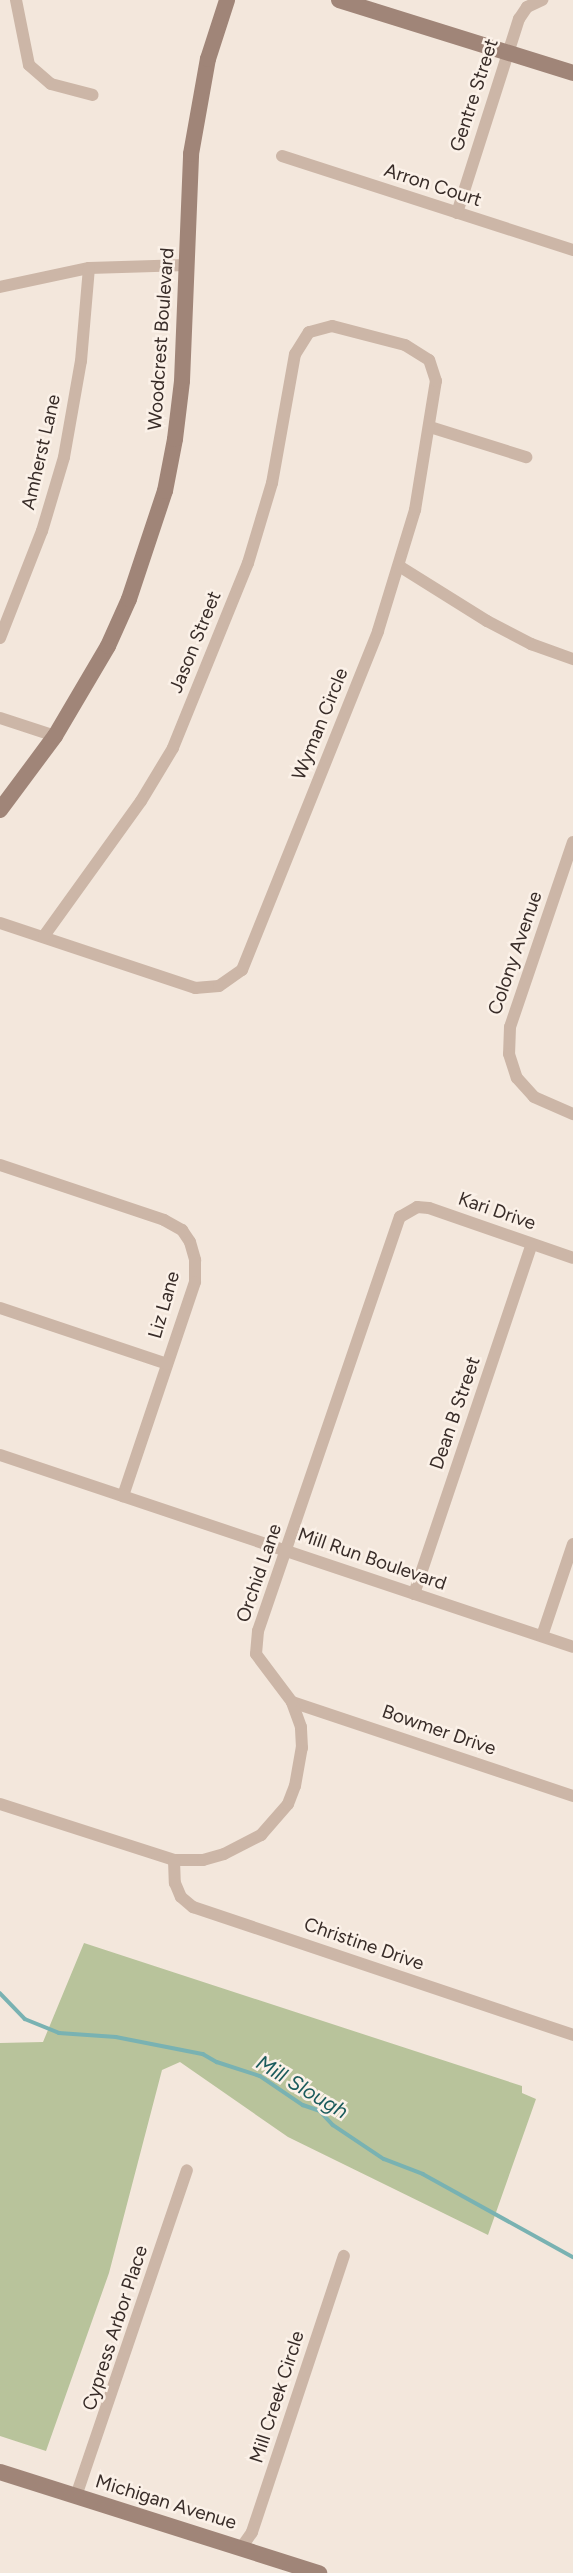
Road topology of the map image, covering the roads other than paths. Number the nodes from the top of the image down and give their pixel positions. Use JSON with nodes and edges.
{"nodes":[{"id":1,"x":16,"y":0,"type":"edge"},
{"id":2,"x":227,"y":0,"type":"edge"},
{"id":3,"x":339,"y":0,"type":"edge"},
{"id":4,"x":542,"y":0,"type":"edge"},
{"id":5,"x":508,"y":54,"type":"junction"},
{"id":6,"x":573,"y":73,"type":"edge"},
{"id":7,"x":93,"y":95,"type":"dead end"},
{"id":8,"x":282,"y":156,"type":"dead end"},
{"id":9,"x":457,"y":213,"type":"junction"},
{"id":10,"x":573,"y":250,"type":"edge"},
{"id":11,"x":187,"y":265,"type":"junction"},
{"id":12,"x":89,"y":268,"type":"junction"},
{"id":13,"x":0,"y":287,"type":"edge"},
{"id":14,"x":309,"y":332,"type":"joint"},
{"id":15,"x":430,"y":427,"type":"junction"},
{"id":16,"x":526,"y":457,"type":"dead end"},
{"id":17,"x":399,"y":566,"type":"junction"},
{"id":18,"x":0,"y":638,"type":"edge"},
{"id":19,"x":573,"y":659,"type":"edge"},
{"id":20,"x":0,"y":719,"type":"edge"},
{"id":21,"x":55,"y":736,"type":"junction"},
{"id":22,"x":0,"y":810,"type":"edge"},
{"id":23,"x":573,"y":842,"type":"edge"},
{"id":24,"x":0,"y":923,"type":"edge"},
{"id":25,"x":44,"y":936,"type":"junction"},
{"id":26,"x":573,"y":1114,"type":"edge"},
{"id":27,"x":0,"y":1165,"type":"edge"},
{"id":28,"x":408,"y":1210,"type":"joint"},
{"id":29,"x":533,"y":1244,"type":"junction"},
{"id":30,"x":573,"y":1258,"type":"edge"},
{"id":31,"x":0,"y":1308,"type":"edge"},
{"id":32,"x":167,"y":1364,"type":"junction"},
{"id":33,"x":0,"y":1455,"type":"edge"},
{"id":34,"x":123,"y":1496,"type":"junction"},
{"id":35,"x":573,"y":1544,"type":"edge"},
{"id":36,"x":287,"y":1551,"type":"junction"},
{"id":37,"x":414,"y":1594,"type":"junction"},
{"id":38,"x":542,"y":1636,"type":"junction"},
{"id":39,"x":573,"y":1647,"type":"edge"},
{"id":40,"x":292,"y":1702,"type":"junction"},
{"id":41,"x":573,"y":1796,"type":"edge"},
{"id":42,"x":0,"y":1804,"type":"edge"},
{"id":43,"x":174,"y":1860,"type":"junction"},
{"id":44,"x":573,"y":2035,"type":"edge"},
{"id":45,"x":187,"y":2171,"type":"dead end"},
{"id":46,"x":344,"y":2256,"type":"dead end"},
{"id":47,"x":0,"y":2472,"type":"edge"},
{"id":48,"x":76,"y":2496,"type":"junction"},
{"id":49,"x":241,"y":2548,"type":"junction"},
{"id":50,"x":319,"y":2573,"type":"edge"}],
"edges":[{"from":1,"to":7,"type":"street"},
{"from":2,"to":11,"type":"street","name":"Woodcrest Boulevard"},
{"from":3,"to":5,"type":"street"},
{"from":4,"to":5,"type":"street","name":"Gentre Street"},
{"from":5,"to":6,"type":"street"},
{"from":5,"to":9,"type":"street","name":"Gentre Street"},
{"from":8,"to":9,"type":"street","name":"Arron Court"},
{"from":9,"to":10,"type":"street","name":"Arron Court"},
{"from":11,"to":12,"type":"street"},
{"from":11,"to":21,"type":"street","name":"Woodcrest Boulevard"},
{"from":12,"to":13,"type":"street"},
{"from":12,"to":18,"type":"street","name":"Amherst Lane"},
{"from":14,"to":15,"type":"street","name":"Wyman Circle"},
{"from":14,"to":25,"type":"street","name":"Jason Street"},
{"from":15,"to":16,"type":"street"},
{"from":15,"to":17,"type":"street","name":"Wyman Circle"},
{"from":17,"to":19,"type":"street"},
{"from":17,"to":25,"type":"street","name":"Wyman Circle"},
{"from":20,"to":21,"type":"street"},
{"from":21,"to":22,"type":"street","name":"Woodcrest Boulevard"},
{"from":23,"to":26,"type":"street","name":"Colony Avenue"},
{"from":24,"to":25,"type":"street","name":"Wyman Circle"},
{"from":27,"to":32,"type":"street","name":"Liz Lane"},
{"from":28,"to":29,"type":"street","name":"Kari Drive"},
{"from":28,"to":36,"type":"street","name":"Orchid Lane"},
{"from":29,"to":30,"type":"street","name":"Kari Drive"},
{"from":29,"to":37,"type":"street","name":"Dean B Street"},
{"from":31,"to":32,"type":"street"},
{"from":32,"to":34,"type":"street","name":"Liz Lane"},
{"from":33,"to":34,"type":"street","name":"Mill Run Boulevard"},
{"from":34,"to":36,"type":"street","name":"Mill Run Boulevard"},
{"from":35,"to":38,"type":"street"},
{"from":36,"to":37,"type":"street","name":"Mill Run Boulevard"},
{"from":36,"to":40,"type":"street","name":"Orchid Lane"},
{"from":37,"to":38,"type":"street","name":"Mill Run Boulevard"},
{"from":38,"to":39,"type":"street","name":"Mill Run Boulevard"},
{"from":40,"to":41,"type":"street","name":"Bowmer Drive"},
{"from":40,"to":43,"type":"street","name":"Orchid Lane"},
{"from":42,"to":43,"type":"street","name":"Orchid Lane"},
{"from":43,"to":44,"type":"street","name":"Christine Drive"},
{"from":45,"to":48,"type":"street","name":"Cypress Arbor Place"},
{"from":46,"to":49,"type":"street","name":"Mill Creek Circle"},
{"from":47,"to":48,"type":"street","name":"Michigan Avenue"},
{"from":48,"to":49,"type":"street","name":"Michigan Avenue"},
{"from":49,"to":50,"type":"street","name":"Michigan Avenue"}]}
